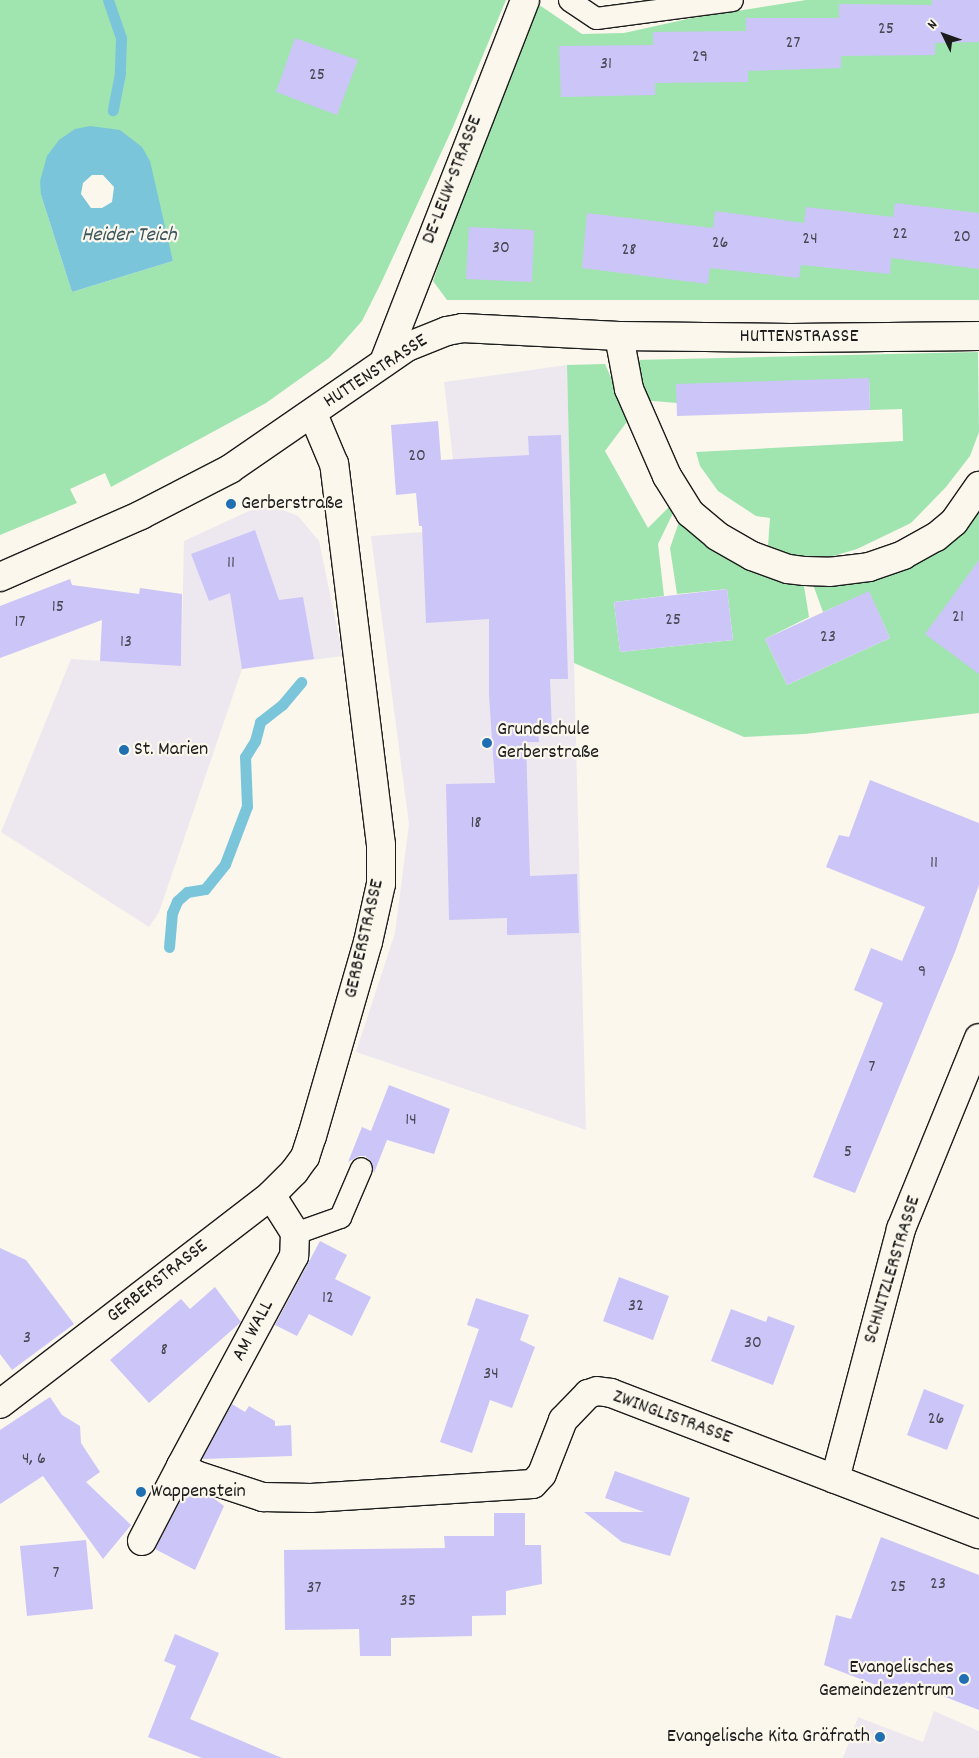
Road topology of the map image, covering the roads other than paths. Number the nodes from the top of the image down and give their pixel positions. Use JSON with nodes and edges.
{"nodes":[{"id":1,"x":525,"y":0,"type":"edge"},
{"id":2,"x":569,"y":0,"type":"edge"},
{"id":3,"x":732,"y":0,"type":"edge"},
{"id":4,"x":619,"y":336,"type":"junction"},
{"id":5,"x":979,"y":336,"type":"edge"},
{"id":6,"x":384,"y":362,"type":"junction"},
{"id":7,"x":313,"y":414,"type":"junction"},
{"id":8,"x":979,"y":486,"type":"edge"},
{"id":9,"x":0,"y":577,"type":"edge"},
{"id":10,"x":979,"y":1038,"type":"edge"},
{"id":11,"x":361,"y":1168,"type":"dead end"},
{"id":12,"x":271,"y":1195,"type":"junction"},
{"id":13,"x":295,"y":1233,"type":"junction"},
{"id":14,"x":0,"y":1404,"type":"edge"},
{"id":15,"x":189,"y":1471,"type":"junction"},
{"id":16,"x":834,"y":1479,"type":"junction"},
{"id":17,"x":979,"y":1534,"type":"edge"},
{"id":18,"x":142,"y":1541,"type":"dead end"}],
"edges":[{"from":1,"to":6,"type":"street","name":"DE-LEUW-STRASSE"},
{"from":2,"to":3,"type":"lane"},
{"from":4,"to":5,"type":"street","name":"HUTTENSTRASSE"},
{"from":4,"to":6,"type":"street","name":"HUTTENSTRASSE"},
{"from":4,"to":8,"type":"street"},
{"from":6,"to":7,"type":"street","name":"HUTTENSTRASSE"},
{"from":7,"to":9,"type":"street"},
{"from":7,"to":12,"type":"street","name":"GERBERSTRASSE"},
{"from":10,"to":16,"type":"street","name":"SCHNITZLERSTRASSE"},
{"from":11,"to":13,"type":"lane"},
{"from":12,"to":13,"type":"street"},
{"from":12,"to":14,"type":"street","name":"GERBERSTRASSE"},
{"from":13,"to":15,"type":"street","name":"AM WALL"},
{"from":15,"to":16,"type":"street","name":"ZWINGLISTRASSE"},
{"from":15,"to":18,"type":"street","name":"AM WALL"},
{"from":16,"to":17,"type":"street","name":"ZWINGLISTRASSE"}]}
